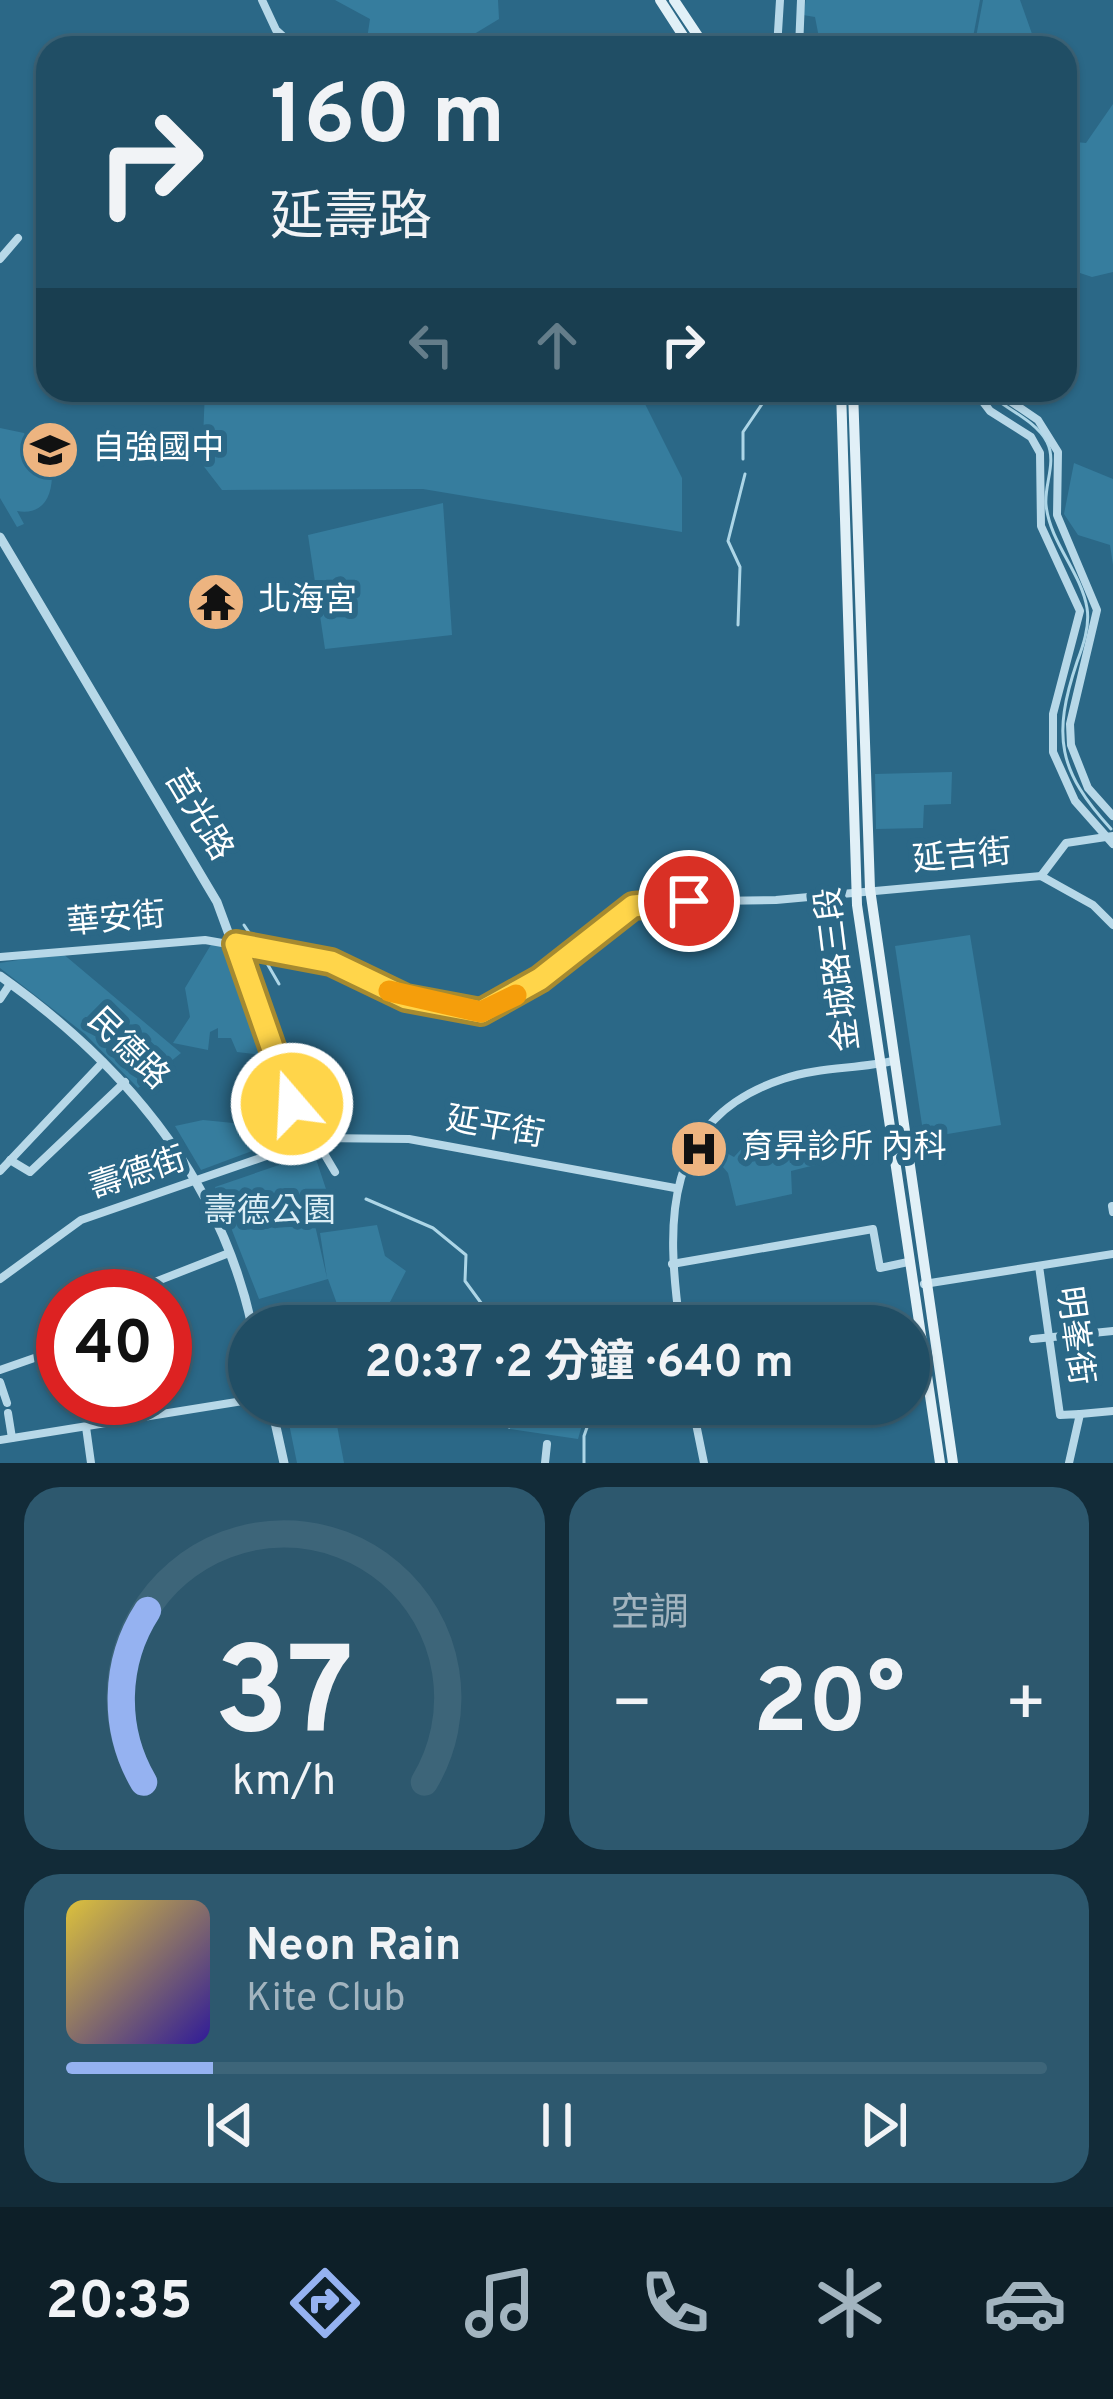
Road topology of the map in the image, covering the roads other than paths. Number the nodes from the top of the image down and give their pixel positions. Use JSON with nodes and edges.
{"nodes":[{"id":1,"x":262,"y":0,"type":"edge"},
{"id":2,"x":660,"y":0,"type":"edge"},
{"id":3,"x":674,"y":0,"type":"edge"},
{"id":4,"x":780,"y":0,"type":"edge"},
{"id":5,"x":801,"y":0,"type":"edge"},
{"id":6,"x":283,"y":36,"type":"edge"},
{"id":7,"x":683,"y":36,"type":"edge"},
{"id":8,"x":698,"y":36,"type":"edge"},
{"id":9,"x":778,"y":36,"type":"edge"},
{"id":10,"x":800,"y":36,"type":"edge"},
{"id":11,"x":18,"y":238,"type":"dead end"},
{"id":12,"x":0,"y":259,"type":"edge"},
{"id":13,"x":842,"y":402,"type":"edge"},
{"id":14,"x":853,"y":402,"type":"edge"},
{"id":15,"x":987,"y":402,"type":"edge"},
{"id":16,"x":1012,"y":402,"type":"edge"},
{"id":17,"x":1054,"y":441,"type":"junction"},
{"id":18,"x":1038,"y":448,"type":"junction"},
{"id":19,"x":850,"y":464,"type":"junction"},
{"id":20,"x":0,"y":537,"type":"edge"},
{"id":21,"x":1099,"y":800,"type":"junction"},
{"id":22,"x":1085,"y":814,"type":"junction"},
{"id":23,"x":1113,"y":816,"type":"edge"},
{"id":24,"x":1111,"y":840,"type":"edge"},
{"id":25,"x":1041,"y":876,"type":"junction"},
{"id":26,"x":863,"y":890,"type":"junction"},
{"id":27,"x":1113,"y":926,"type":"edge"},
{"id":28,"x":236,"y":944,"type":"junction"},
{"id":29,"x":0,"y":957,"type":"edge"},
{"id":30,"x":5,"y":980,"type":"edge"},
{"id":31,"x":0,"y":999,"type":"edge"},
{"id":32,"x":104,"y":1061,"type":"junction"},
{"id":33,"x":893,"y":1061,"type":"junction"},
{"id":34,"x":878,"y":1064,"type":"junction"},
{"id":35,"x":127,"y":1081,"type":"junction"},
{"id":36,"x":311,"y":1142,"type":"junction"},
{"id":37,"x":10,"y":1160,"type":"junction"},
{"id":38,"x":0,"y":1171,"type":"edge"},
{"id":39,"x":334,"y":1172,"type":"dead end"},
{"id":40,"x":198,"y":1181,"type":"junction"},
{"id":41,"x":676,"y":1188,"type":"junction"},
{"id":42,"x":229,"y":1253,"type":"junction"},
{"id":43,"x":1113,"y":1254,"type":"edge"},
{"id":44,"x":908,"y":1262,"type":"junction"},
{"id":45,"x":672,"y":1264,"type":"junction"},
{"id":46,"x":1039,"y":1266,"type":"junction"},
{"id":47,"x":188,"y":1269,"type":"edge"},
{"id":48,"x":0,"y":1279,"type":"edge"},
{"id":49,"x":927,"y":1284,"type":"junction"},
{"id":50,"x":914,"y":1292,"type":"junction"},
{"id":51,"x":246,"y":1305,"type":"edge"},
{"id":52,"x":677,"y":1305,"type":"edge"},
{"id":53,"x":1113,"y":1331,"type":"edge"},
{"id":54,"x":1050,"y":1337,"type":"junction"},
{"id":55,"x":1033,"y":1339,"type":"dead end"},
{"id":56,"x":36,"y":1357,"type":"edge"},
{"id":57,"x":0,"y":1370,"type":"edge"},
{"id":58,"x":0,"y":1382,"type":"edge"},
{"id":59,"x":228,"y":1403,"type":"edge"},
{"id":60,"x":1113,"y":1411,"type":"edge"},
{"id":61,"x":1080,"y":1414,"type":"junction"},
{"id":62,"x":276,"y":1425,"type":"edge"},
{"id":63,"x":696,"y":1425,"type":"edge"},
{"id":64,"x":86,"y":1427,"type":"junction"},
{"id":65,"x":12,"y":1438,"type":"junction"},
{"id":66,"x":0,"y":1440,"type":"edge"},
{"id":67,"x":547,"y":1444,"type":"dead end"},
{"id":68,"x":91,"y":1463,"type":"edge"},
{"id":69,"x":284,"y":1463,"type":"edge"},
{"id":70,"x":545,"y":1463,"type":"edge"},
{"id":71,"x":704,"y":1463,"type":"edge"},
{"id":72,"x":940,"y":1463,"type":"edge"},
{"id":73,"x":952,"y":1463,"type":"edge"},
{"id":74,"x":1069,"y":1463,"type":"edge"}],
"edges":[{"from":1,"to":6,"type":"street"},
{"from":2,"to":7,"type":"main road"},
{"from":3,"to":8,"type":"main road"},
{"from":4,"to":9,"type":"street"},
{"from":5,"to":10,"type":"street"},
{"from":11,"to":12,"type":"street"},
{"from":13,"to":19,"type":"main road"},
{"from":14,"to":19,"type":"main road"},
{"from":15,"to":18,"type":"street"},
{"from":16,"to":17,"type":"street"},
{"from":17,"to":18,"type":"street"},
{"from":17,"to":21,"type":"street"},
{"from":18,"to":22,"type":"street"},
{"from":19,"to":26,"type":"main road","name":"金城路三段"},
{"from":20,"to":28,"type":"street","name":"莒光路"},
{"from":21,"to":22,"type":"street"},
{"from":21,"to":23,"type":"street"},
{"from":22,"to":24,"type":"street"},
{"from":24,"to":25,"type":"street"},
{"from":25,"to":26,"type":"street","name":"延吉街"},
{"from":25,"to":27,"type":"street","name":"延吉街"},
{"from":26,"to":28,"type":"street","name":"延吉街"},
{"from":26,"to":33,"type":"main road","name":"金城路三段"},
{"from":26,"to":34,"type":"main road","name":"金城路三段"},
{"from":28,"to":29,"type":"street","name":"華安街"},
{"from":28,"to":36,"type":"street","name":"莒光路"},
{"from":30,"to":31,"type":"street"},
{"from":30,"to":32,"type":"street","name":"民德路"},
{"from":32,"to":35,"type":"street","name":"民德路"},
{"from":32,"to":37,"type":"street"},
{"from":33,"to":34,"type":"street"},
{"from":33,"to":49,"type":"main road","name":"金城路三段"},
{"from":34,"to":41,"type":"street"},
{"from":34,"to":44,"type":"main road","name":"金城路三段"},
{"from":35,"to":37,"type":"street"},
{"from":35,"to":40,"type":"street","name":"民德路"},
{"from":36,"to":39,"type":"street"},
{"from":36,"to":40,"type":"street","name":"壽德街"},
{"from":36,"to":41,"type":"street","name":"延平街"},
{"from":37,"to":38,"type":"street"},
{"from":40,"to":42,"type":"street","name":"民德路"},
{"from":40,"to":48,"type":"street","name":"壽德街"},
{"from":41,"to":45,"type":"street"},
{"from":42,"to":47,"type":"street"},
{"from":42,"to":51,"type":"street","name":"民德路"},
{"from":43,"to":46,"type":"street"},
{"from":44,"to":45,"type":"street"},
{"from":44,"to":50,"type":"main road","name":"金城路三段"},
{"from":45,"to":52,"type":"street"},
{"from":46,"to":49,"type":"street"},
{"from":46,"to":54,"type":"street","name":"明峯街"},
{"from":49,"to":50,"type":"street"},
{"from":49,"to":73,"type":"main road","name":"金城路三段"},
{"from":50,"to":72,"type":"main road","name":"金城路三段"},
{"from":53,"to":54,"type":"street"},
{"from":54,"to":55,"type":"street"},
{"from":54,"to":61,"type":"street","name":"明峯街"},
{"from":56,"to":57,"type":"street"},
{"from":58,"to":65,"type":"street"},
{"from":59,"to":64,"type":"street"},
{"from":60,"to":61,"type":"street"},
{"from":61,"to":74,"type":"street","name":"明峯街"},
{"from":62,"to":69,"type":"street"},
{"from":63,"to":71,"type":"street"},
{"from":64,"to":65,"type":"street"},
{"from":64,"to":68,"type":"street"},
{"from":65,"to":66,"type":"street"},
{"from":67,"to":70,"type":"street"}]}
